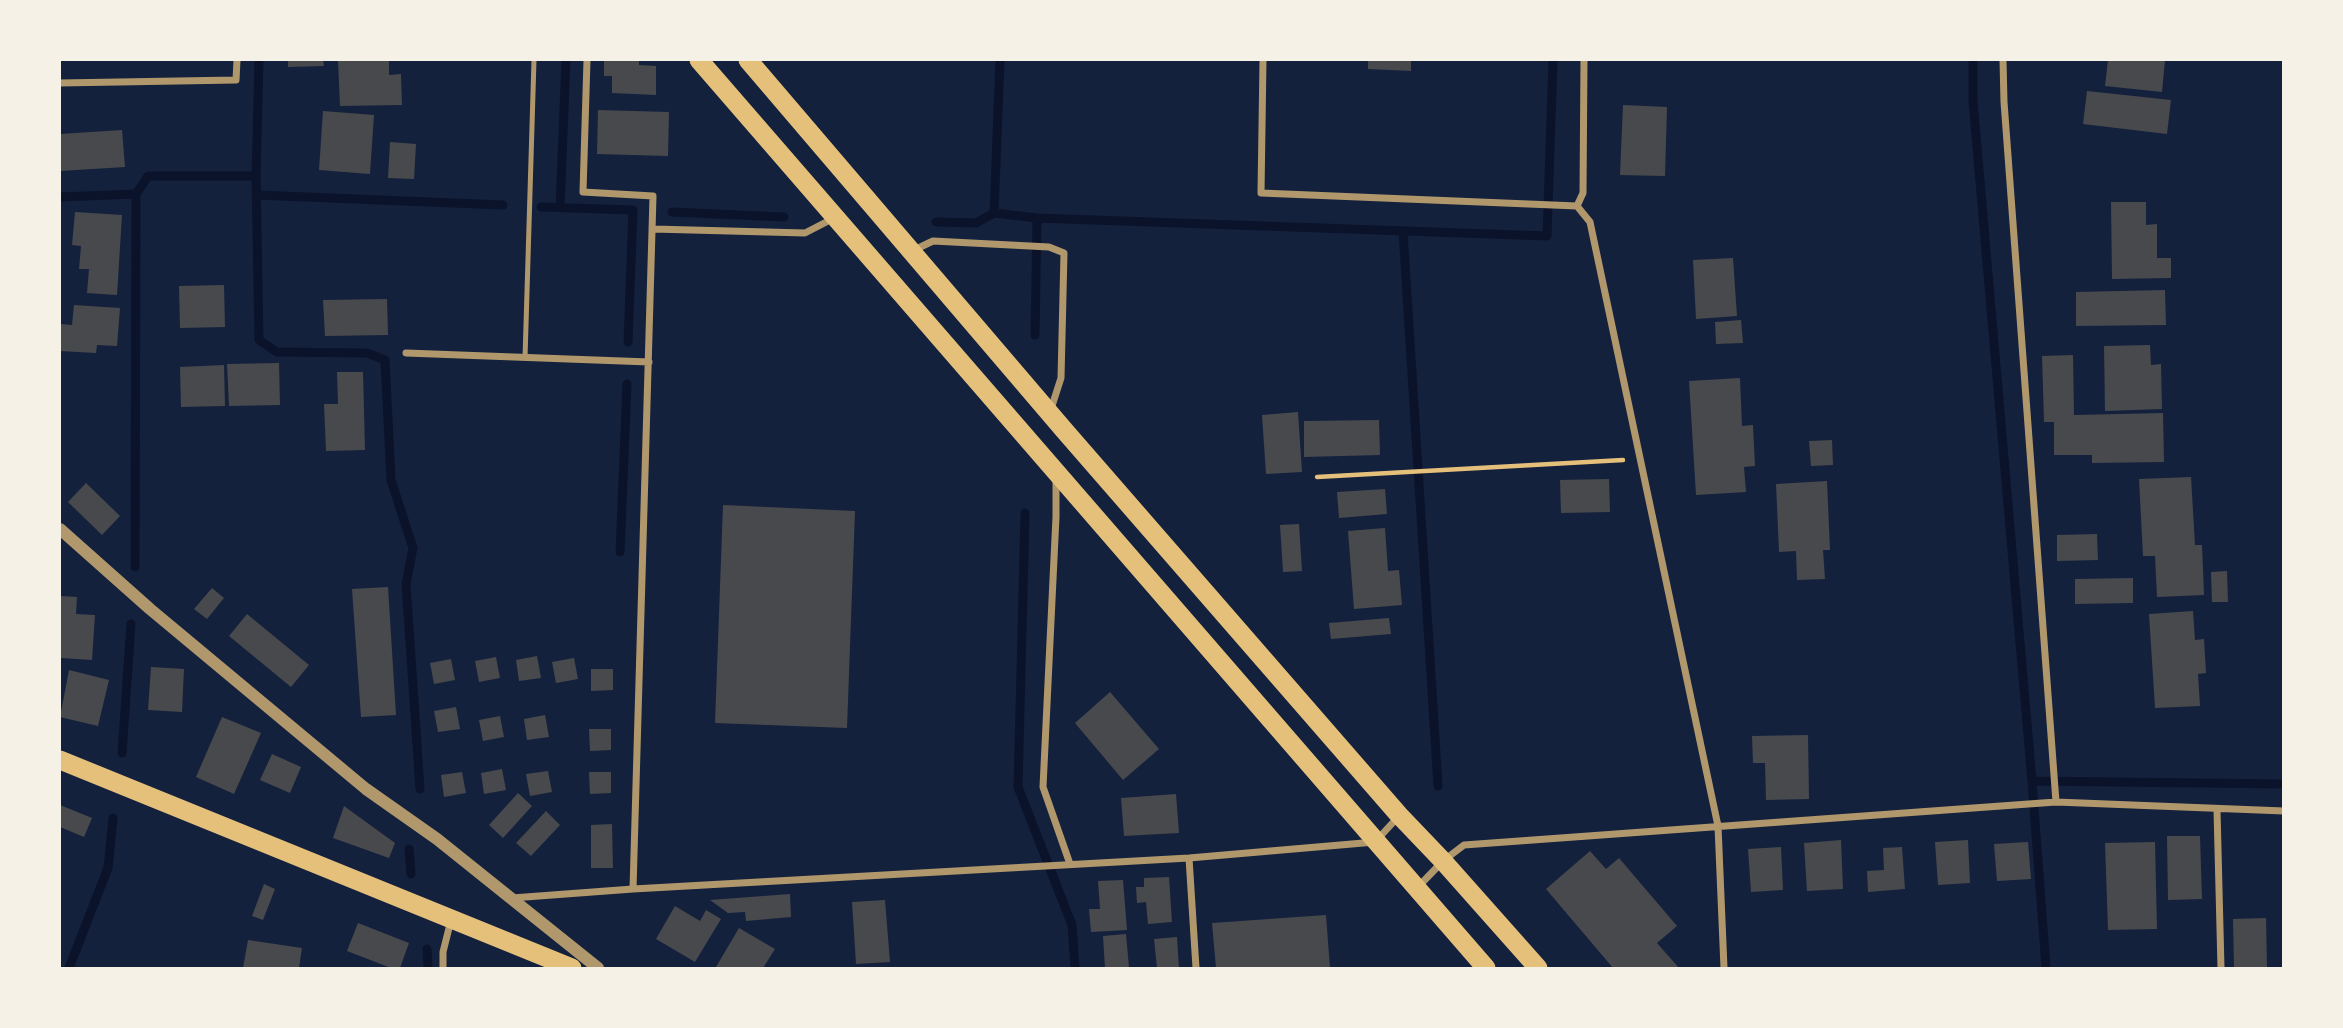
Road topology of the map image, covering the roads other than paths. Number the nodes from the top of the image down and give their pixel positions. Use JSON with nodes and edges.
{"nodes":[{"id":1,"x":237,"y":60,"type":"edge"},
{"id":2,"x":534,"y":60,"type":"edge"},
{"id":3,"x":587,"y":60,"type":"edge"},
{"id":4,"x":699,"y":60,"type":"edge"},
{"id":5,"x":748,"y":60,"type":"edge"},
{"id":6,"x":1263,"y":60,"type":"edge"},
{"id":7,"x":1584,"y":60,"type":"edge"},
{"id":8,"x":2003,"y":60,"type":"edge"},
{"id":9,"x":60,"y":83,"type":"edge"},
{"id":10,"x":1577,"y":206,"type":"junction"},
{"id":11,"x":836,"y":218,"type":"junction"},
{"id":12,"x":653,"y":229,"type":"junction"},
{"id":13,"x":911,"y":251,"type":"junction"},
{"id":14,"x":406,"y":353,"type":"dead end"},
{"id":15,"x":525,"y":358,"type":"junction"},
{"id":16,"x":649,"y":362,"type":"junction"},
{"id":17,"x":1050,"y":413,"type":"junction"},
{"id":18,"x":1056,"y":472,"type":"junction"},
{"id":19,"x":60,"y":529,"type":"edge"},
{"id":20,"x":60,"y":760,"type":"edge"},
{"id":21,"x":2056,"y":802,"type":"junction"},
{"id":22,"x":2217,"y":810,"type":"junction"},
{"id":23,"x":2284,"y":811,"type":"edge"},
{"id":24,"x":1399,"y":815,"type":"junction"},
{"id":25,"x":1718,"y":826,"type":"junction"},
{"id":26,"x":1375,"y":842,"type":"junction"},
{"id":27,"x":1189,"y":858,"type":"junction"},
{"id":28,"x":1443,"y":861,"type":"junction"},
{"id":29,"x":1070,"y":864,"type":"junction"},
{"id":30,"x":633,"y":889,"type":"junction"},
{"id":31,"x":1416,"y":889,"type":"junction"},
{"id":32,"x":512,"y":898,"type":"junction"},
{"id":33,"x":452,"y":920,"type":"junction"},
{"id":34,"x":443,"y":968,"type":"edge"},
{"id":35,"x":572,"y":968,"type":"edge"},
{"id":36,"x":598,"y":968,"type":"edge"},
{"id":37,"x":1196,"y":968,"type":"edge"},
{"id":38,"x":1486,"y":968,"type":"edge"},
{"id":39,"x":1538,"y":968,"type":"edge"},
{"id":40,"x":1724,"y":968,"type":"edge"},
{"id":41,"x":2221,"y":968,"type":"edge"}],
"edges":[{"from":1,"to":9,"type":"street"},
{"from":2,"to":15,"type":"lane"},
{"from":3,"to":12,"type":"street"},
{"from":4,"to":11,"type":"highway"},
{"from":5,"to":13,"type":"highway"},
{"from":6,"to":10,"type":"street"},
{"from":7,"to":10,"type":"street"},
{"from":8,"to":21,"type":"street"},
{"from":10,"to":25,"type":"street"},
{"from":11,"to":12,"type":"street"},
{"from":11,"to":18,"type":"highway"},
{"from":12,"to":16,"type":"street"},
{"from":13,"to":17,"type":"highway"},
{"from":13,"to":17,"type":"street"},
{"from":14,"to":15,"type":"street"},
{"from":15,"to":16,"type":"street"},
{"from":16,"to":30,"type":"street"},
{"from":17,"to":24,"type":"highway"},
{"from":18,"to":26,"type":"highway"},
{"from":18,"to":29,"type":"street"},
{"from":19,"to":32,"type":"street"},
{"from":20,"to":33,"type":"highway"},
{"from":21,"to":22,"type":"street"},
{"from":21,"to":25,"type":"street"},
{"from":22,"to":23,"type":"street"},
{"from":22,"to":41,"type":"street"},
{"from":24,"to":26,"type":"street"},
{"from":24,"to":28,"type":"highway"},
{"from":25,"to":28,"type":"street"},
{"from":25,"to":40,"type":"street"},
{"from":26,"to":27,"type":"street"},
{"from":26,"to":31,"type":"highway"},
{"from":27,"to":29,"type":"street"},
{"from":27,"to":37,"type":"street"},
{"from":28,"to":31,"type":"street"},
{"from":28,"to":39,"type":"highway"},
{"from":29,"to":30,"type":"street"},
{"from":30,"to":32,"type":"street"},
{"from":31,"to":38,"type":"highway"},
{"from":32,"to":36,"type":"street"},
{"from":33,"to":34,"type":"street"},
{"from":33,"to":35,"type":"highway"}]}
